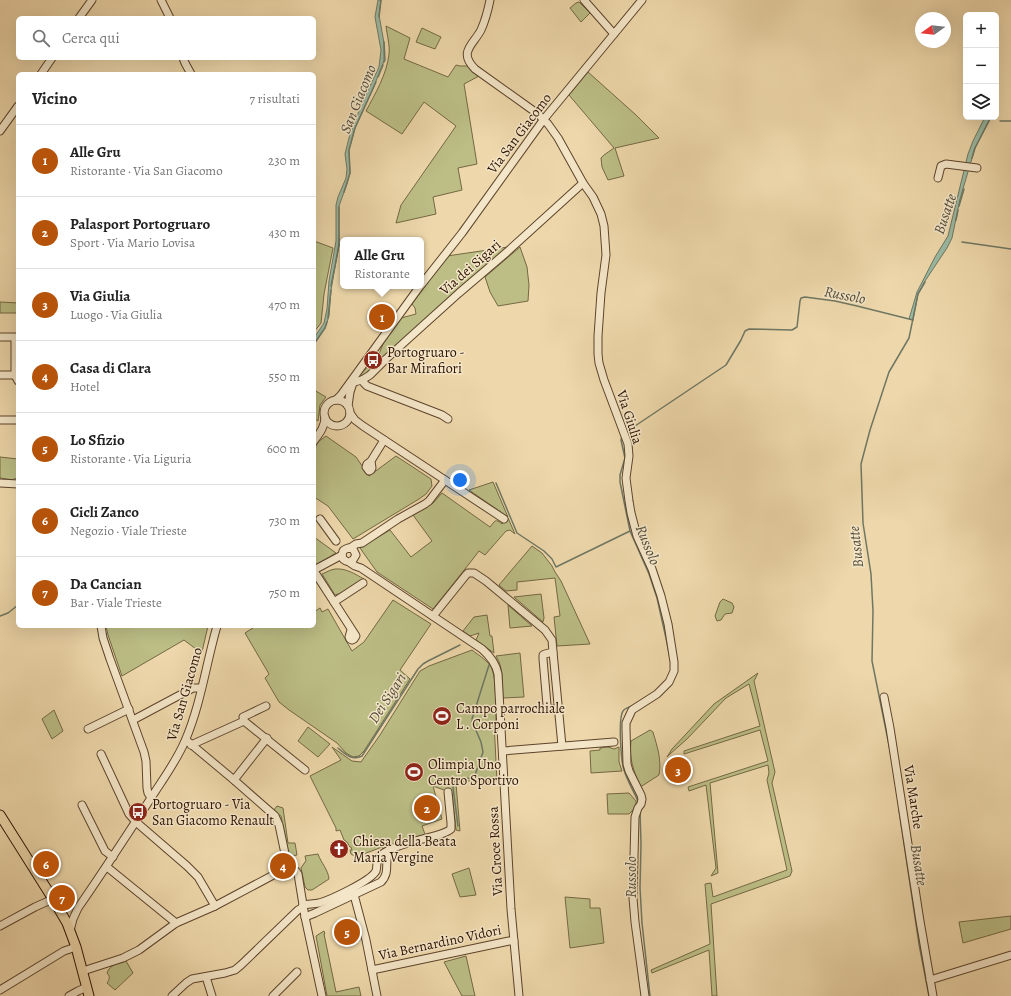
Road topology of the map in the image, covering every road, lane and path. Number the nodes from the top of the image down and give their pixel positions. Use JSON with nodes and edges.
{"nodes":[{"id":1,"x":92,"y":0,"type":"edge"},
{"id":2,"x":161,"y":0,"type":"edge"},
{"id":3,"x":490,"y":0,"type":"edge"},
{"id":4,"x":584,"y":0,"type":"edge"},
{"id":5,"x":642,"y":0,"type":"edge"},
{"id":6,"x":80,"y":16,"type":"edge"},
{"id":7,"x":169,"y":16,"type":"edge"},
{"id":8,"x":614,"y":34,"type":"junction"},
{"id":9,"x":51,"y":60,"type":"edge"},
{"id":10,"x":184,"y":60,"type":"edge"},
{"id":11,"x":42,"y":72,"type":"edge"},
{"id":12,"x":190,"y":72,"type":"edge"},
{"id":13,"x":16,"y":109,"type":"edge"},
{"id":14,"x":544,"y":119,"type":"junction"},
{"id":15,"x":0,"y":131,"type":"edge"},
{"id":16,"x":972,"y":167,"type":"dead end"},
{"id":17,"x":938,"y":178,"type":"dead end"},
{"id":18,"x":584,"y":183,"type":"junction"},
{"id":19,"x":424,"y":282,"type":"edge"},
{"id":20,"x":419,"y":289,"type":"edge"},
{"id":21,"x":0,"y":337,"type":"edge"},
{"id":22,"x":16,"y":358,"type":"edge"},
{"id":23,"x":359,"y":370,"type":"junction"},
{"id":24,"x":0,"y":375,"type":"edge"},
{"id":25,"x":16,"y":378,"type":"edge"},
{"id":26,"x":362,"y":380,"type":"junction"},
{"id":27,"x":354,"y":382,"type":"junction"},
{"id":28,"x":336,"y":400,"type":"junction"},
{"id":29,"x":349,"y":409,"type":"junction"},
{"id":30,"x":325,"y":417,"type":"junction"},
{"id":31,"x":0,"y":420,"type":"edge"},
{"id":32,"x":16,"y":420,"type":"edge"},
{"id":33,"x":448,"y":420,"type":"dead end"},
{"id":34,"x":344,"y":423,"type":"junction"},
{"id":35,"x":335,"y":425,"type":"junction"},
{"id":36,"x":362,"y":426,"type":"junction"},
{"id":37,"x":321,"y":431,"type":"junction"},
{"id":38,"x":316,"y":439,"type":"edge"},
{"id":39,"x":384,"y":440,"type":"junction"},
{"id":40,"x":371,"y":461,"type":"dead end"},
{"id":41,"x":445,"y":480,"type":"junction"},
{"id":42,"x":0,"y":483,"type":"edge"},
{"id":43,"x":16,"y":484,"type":"edge"},
{"id":44,"x":320,"y":519,"type":"dead end"},
{"id":45,"x":504,"y":519,"type":"dead end"},
{"id":46,"x":348,"y":554,"type":"junction"},
{"id":47,"x":316,"y":569,"type":"edge"},
{"id":48,"x":316,"y":573,"type":"edge"},
{"id":49,"x":363,"y":583,"type":"dead end"},
{"id":50,"x":334,"y":602,"type":"junction"},
{"id":51,"x":433,"y":616,"type":"junction"},
{"id":52,"x":100,"y":628,"type":"edge"},
{"id":53,"x":216,"y":628,"type":"edge"},
{"id":54,"x":351,"y":630,"type":"dead end"},
{"id":55,"x":553,"y":652,"type":"junction"},
{"id":56,"x":201,"y":688,"type":"junction"},
{"id":57,"x":884,"y":697,"type":"dead end"},
{"id":58,"x":266,"y":706,"type":"dead end"},
{"id":59,"x":129,"y":709,"type":"junction"},
{"id":60,"x":558,"y":709,"type":"junction"},
{"id":61,"x":133,"y":720,"type":"junction"},
{"id":62,"x":244,"y":720,"type":"junction"},
{"id":63,"x":88,"y":729,"type":"dead end"},
{"id":64,"x":267,"y":738,"type":"junction"},
{"id":65,"x":188,"y":742,"type":"junction"},
{"id":66,"x":614,"y":742,"type":"dead end"},
{"id":67,"x":562,"y":746,"type":"junction"},
{"id":68,"x":503,"y":751,"type":"junction"},
{"id":69,"x":101,"y":754,"type":"dead end"},
{"id":70,"x":305,"y":770,"type":"dead end"},
{"id":71,"x":234,"y":780,"type":"junction"},
{"id":72,"x":448,"y":792,"type":"dead end"},
{"id":73,"x":151,"y":798,"type":"junction"},
{"id":74,"x":82,"y":805,"type":"dead end"},
{"id":75,"x":0,"y":815,"type":"edge"},
{"id":76,"x":136,"y":822,"type":"junction"},
{"id":77,"x":391,"y":849,"type":"junction"},
{"id":78,"x":113,"y":857,"type":"junction"},
{"id":79,"x":107,"y":867,"type":"junction"},
{"id":80,"x":288,"y":868,"type":"junction"},
{"id":81,"x":376,"y":870,"type":"junction"},
{"id":82,"x":387,"y":873,"type":"junction"},
{"id":83,"x":353,"y":891,"type":"junction"},
{"id":84,"x":56,"y":903,"type":"junction"},
{"id":85,"x":216,"y":906,"type":"junction"},
{"id":86,"x":303,"y":906,"type":"junction"},
{"id":87,"x":305,"y":916,"type":"junction"},
{"id":88,"x":70,"y":921,"type":"junction"},
{"id":89,"x":176,"y":923,"type":"junction"},
{"id":90,"x":0,"y":926,"type":"edge"},
{"id":91,"x":514,"y":941,"type":"junction"},
{"id":92,"x":76,"y":946,"type":"junction"},
{"id":93,"x":1011,"y":955,"type":"edge"},
{"id":94,"x":372,"y":970,"type":"junction"},
{"id":95,"x":83,"y":971,"type":"junction"},
{"id":96,"x":297,"y":972,"type":"dead end"},
{"id":97,"x":206,"y":977,"type":"junction"},
{"id":98,"x":930,"y":980,"type":"junction"},
{"id":99,"x":0,"y":990,"type":"edge"},
{"id":100,"x":88,"y":992,"type":"edge"},
{"id":101,"x":69,"y":996,"type":"edge"},
{"id":102,"x":172,"y":996,"type":"edge"},
{"id":103,"x":212,"y":996,"type":"edge"},
{"id":104,"x":273,"y":996,"type":"edge"},
{"id":105,"x":322,"y":996,"type":"edge"},
{"id":106,"x":377,"y":996,"type":"edge"},
{"id":107,"x":520,"y":996,"type":"edge"},
{"id":108,"x":645,"y":996,"type":"edge"},
{"id":109,"x":933,"y":996,"type":"edge"}],
"edges":[{"from":1,"to":6,"type":"street"},
{"from":2,"to":7,"type":"street"},
{"from":3,"to":14,"type":"street","name":"Via Giulia"},
{"from":4,"to":8,"type":"street"},
{"from":5,"to":8,"type":"street","name":"Via San Giacomo"},
{"from":8,"to":14,"type":"street","name":"Via San Giacomo"},
{"from":9,"to":11,"type":"street"},
{"from":10,"to":12,"type":"street"},
{"from":13,"to":15,"type":"street"},
{"from":14,"to":18,"type":"street","name":"Via Giulia"},
{"from":14,"to":19,"type":"street","name":"Via San Giacomo"},
{"from":16,"to":17,"type":"street"},
{"from":18,"to":26,"type":"street","name":"Via dei Sigari"},
{"from":18,"to":108,"type":"street","name":"Via Giulia"},
{"from":20,"to":23,"type":"street","name":"Via San Giacomo"},
{"from":21,"to":22,"type":"street"},
{"from":23,"to":27,"type":"street","name":"Via San Giacomo"},
{"from":23,"to":28,"type":"street","name":"Via San Giacomo"},
{"from":24,"to":25,"type":"street"},
{"from":26,"to":27,"type":"street","name":"Via dei Sigari"},
{"from":26,"to":33,"type":"street"},
{"from":27,"to":29,"type":"street","name":"Via San Giacomo"},
{"from":28,"to":29,"type":"street"},
{"from":28,"to":30,"type":"street"},
{"from":29,"to":34,"type":"street"},
{"from":29,"to":36,"type":"street"},
{"from":30,"to":35,"type":"street"},
{"from":30,"to":37,"type":"street"},
{"from":31,"to":32,"type":"street"},
{"from":34,"to":35,"type":"street"},
{"from":34,"to":36,"type":"street"},
{"from":35,"to":37,"type":"street"},
{"from":36,"to":39,"type":"street"},
{"from":37,"to":38,"type":"street"},
{"from":39,"to":40,"type":"street"},
{"from":39,"to":41,"type":"street"},
{"from":41,"to":45,"type":"street"},
{"from":41,"to":46,"type":"street"},
{"from":42,"to":43,"type":"street"},
{"from":44,"to":46,"type":"street"},
{"from":46,"to":47,"type":"street"},
{"from":46,"to":51,"type":"street","name":"Via Croce Rossa"},
{"from":48,"to":50,"type":"street"},
{"from":49,"to":50,"type":"street"},
{"from":50,"to":54,"type":"street"},
{"from":51,"to":55,"type":"street"},
{"from":51,"to":68,"type":"street","name":"Via Croce Rossa"},
{"from":52,"to":59,"type":"street"},
{"from":53,"to":56,"type":"street","name":"Via San Giacomo"},
{"from":55,"to":60,"type":"street"},
{"from":55,"to":60,"type":"street"},
{"from":56,"to":61,"type":"street"},
{"from":56,"to":65,"type":"street","name":"Via San Giacomo"},
{"from":57,"to":98,"type":"street","name":"Via Marche"},
{"from":58,"to":62,"type":"street"},
{"from":59,"to":61,"type":"street"},
{"from":59,"to":63,"type":"street"},
{"from":60,"to":67,"type":"street"},
{"from":61,"to":73,"type":"street"},
{"from":62,"to":64,"type":"street"},
{"from":62,"to":65,"type":"street"},
{"from":64,"to":70,"type":"street"},
{"from":64,"to":71,"type":"street"},
{"from":65,"to":71,"type":"street"},
{"from":65,"to":73,"type":"street","name":"Via San Giacomo"},
{"from":66,"to":67,"type":"street"},
{"from":67,"to":68,"type":"street"},
{"from":68,"to":91,"type":"street","name":"Via Croce Rossa"},
{"from":69,"to":76,"type":"street"},
{"from":71,"to":80,"type":"street"},
{"from":72,"to":77,"type":"street"},
{"from":73,"to":76,"type":"street","name":"Via San Giacomo"},
{"from":74,"to":78,"type":"street"},
{"from":75,"to":84,"type":"main road"},
{"from":76,"to":78,"type":"street","name":"Via San Giacomo"},
{"from":76,"to":85,"type":"street"},
{"from":77,"to":81,"type":"street"},
{"from":77,"to":82,"type":"street"},
{"from":78,"to":79,"type":"street","name":"Via San Giacomo"},
{"from":79,"to":88,"type":"street","name":"Via San Giacomo"},
{"from":79,"to":89,"type":"street"},
{"from":80,"to":85,"type":"street"},
{"from":80,"to":86,"type":"street"},
{"from":81,"to":82,"type":"street"},
{"from":81,"to":83,"type":"street"},
{"from":82,"to":83,"type":"street"},
{"from":83,"to":86,"type":"street"},
{"from":83,"to":87,"type":"street"},
{"from":83,"to":94,"type":"street"},
{"from":84,"to":88,"type":"main road"},
{"from":84,"to":90,"type":"street"},
{"from":85,"to":89,"type":"street"},
{"from":86,"to":87,"type":"street"},
{"from":86,"to":97,"type":"street"},
{"from":87,"to":105,"type":"street"},
{"from":88,"to":92,"type":"main road"},
{"from":89,"to":95,"type":"street"},
{"from":91,"to":94,"type":"street","name":"Via Bernardino Vidori"},
{"from":91,"to":107,"type":"street","name":"Via Croce Rossa"},
{"from":92,"to":95,"type":"main road"},
{"from":92,"to":99,"type":"street"},
{"from":93,"to":98,"type":"street"},
{"from":94,"to":106,"type":"street"},
{"from":95,"to":100,"type":"main road"},
{"from":96,"to":104,"type":"street"},
{"from":97,"to":102,"type":"street"},
{"from":97,"to":103,"type":"street"},
{"from":98,"to":109,"type":"street","name":"Via Marche"},
{"from":100,"to":101,"type":"street"}]}
